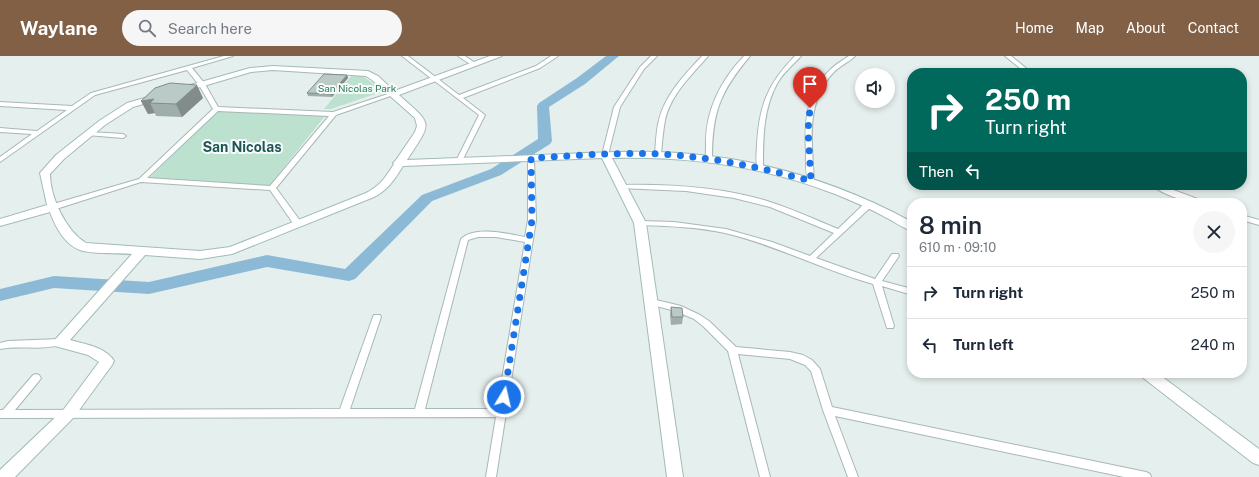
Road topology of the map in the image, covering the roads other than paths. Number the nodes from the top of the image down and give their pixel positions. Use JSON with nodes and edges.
{"nodes":[{"id":1,"x":230,"y":56,"type":"edge"},
{"id":2,"x":404,"y":56,"type":"edge"},
{"id":3,"x":461,"y":56,"type":"edge"},
{"id":4,"x":498,"y":56,"type":"edge"},
{"id":5,"x":556,"y":56,"type":"edge"},
{"id":6,"x":654,"y":56,"type":"edge"},
{"id":7,"x":705,"y":56,"type":"edge"},
{"id":8,"x":747,"y":56,"type":"edge"},
{"id":9,"x":798,"y":56,"type":"edge"},
{"id":10,"x":852,"y":56,"type":"edge"},
{"id":11,"x":1008,"y":56,"type":"edge"},
{"id":12,"x":475,"y":65,"type":"junction"},
{"id":13,"x":188,"y":67,"type":"junction"},
{"id":14,"x":1023,"y":68,"type":"edge"},
{"id":15,"x":436,"y":79,"type":"junction"},
{"id":16,"x":202,"y":84,"type":"junction"},
{"id":17,"x":394,"y":94,"type":"junction"},
{"id":18,"x":459,"y":97,"type":"junction"},
{"id":19,"x":0,"y":104,"type":"edge"},
{"id":20,"x":71,"y":108,"type":"junction"},
{"id":21,"x":216,"y":109,"type":"junction"},
{"id":22,"x":334,"y":114,"type":"junction"},
{"id":23,"x":0,"y":130,"type":"edge"},
{"id":24,"x":37,"y":133,"type":"junction"},
{"id":25,"x":89,"y":134,"type":"junction"},
{"id":26,"x":123,"y":136,"type":"dead end"},
{"id":27,"x":658,"y":154,"type":"junction"},
{"id":28,"x":3,"y":155,"type":"edge"},
{"id":29,"x":605,"y":155,"type":"junction"},
{"id":30,"x":527,"y":158,"type":"junction"},
{"id":31,"x":709,"y":159,"type":"junction"},
{"id":32,"x":0,"y":160,"type":"edge"},
{"id":33,"x":459,"y":161,"type":"junction"},
{"id":34,"x":398,"y":163,"type":"junction"},
{"id":35,"x":760,"y":167,"type":"junction"},
{"id":36,"x":141,"y":180,"type":"junction"},
{"id":37,"x":811,"y":181,"type":"junction"},
{"id":38,"x":622,"y":187,"type":"junction"},
{"id":39,"x":272,"y":188,"type":"junction"},
{"id":40,"x":1164,"y":190,"type":"edge"},
{"id":41,"x":1186,"y":198,"type":"edge"},
{"id":42,"x":869,"y":204,"type":"junction"},
{"id":43,"x":53,"y":207,"type":"junction"},
{"id":44,"x":1247,"y":219,"type":"edge"},
{"id":45,"x":0,"y":223,"type":"edge"},
{"id":46,"x":640,"y":223,"type":"junction"},
{"id":47,"x":1259,"y":223,"type":"edge"},
{"id":48,"x":298,"y":224,"type":"junction"},
{"id":49,"x":907,"y":224,"type":"edge"},
{"id":50,"x":839,"y":232,"type":"junction"},
{"id":51,"x":529,"y":240,"type":"junction"},
{"id":52,"x":141,"y":252,"type":"junction"},
{"id":53,"x":895,"y":256,"type":"dead end"},
{"id":54,"x":811,"y":259,"type":"junction"},
{"id":55,"x":876,"y":282,"type":"junction"},
{"id":56,"x":907,"y":291,"type":"edge"},
{"id":57,"x":652,"y":302,"type":"junction"},
{"id":58,"x":377,"y":317,"type":"dead end"},
{"id":59,"x":890,"y":326,"type":"dead end"},
{"id":60,"x":60,"y":342,"type":"junction"},
{"id":61,"x":0,"y":346,"type":"edge"},
{"id":62,"x":732,"y":349,"type":"junction"},
{"id":63,"x":36,"y":378,"type":"dead end"},
{"id":64,"x":1154,"y":378,"type":"edge"},
{"id":65,"x":828,"y":410,"type":"junction"},
{"id":66,"x":344,"y":412,"type":"junction"},
{"id":67,"x":3,"y":413,"type":"edge"},
{"id":68,"x":69,"y":413,"type":"junction"},
{"id":69,"x":419,"y":413,"type":"junction"},
{"id":70,"x":502,"y":413,"type":"junction"},
{"id":71,"x":1259,"y":458,"type":"edge"},
{"id":72,"x":4,"y":473,"type":"edge"},
{"id":73,"x":491,"y":477,"type":"edge"},
{"id":74,"x":675,"y":477,"type":"edge"},
{"id":75,"x":765,"y":477,"type":"edge"},
{"id":76,"x":853,"y":477,"type":"edge"},
{"id":77,"x":1146,"y":477,"type":"edge"}],
"edges":[{"from":1,"to":13,"type":"street"},
{"from":2,"to":15,"type":"street"},
{"from":3,"to":12,"type":"street"},
{"from":4,"to":12,"type":"street"},
{"from":5,"to":18,"type":"street"},
{"from":6,"to":29,"type":"street"},
{"from":7,"to":27,"type":"street"},
{"from":8,"to":31,"type":"street"},
{"from":9,"to":35,"type":"street"},
{"from":10,"to":37,"type":"street"},
{"from":11,"to":14,"type":"street"},
{"from":12,"to":15,"type":"street"},
{"from":13,"to":16,"type":"street"},
{"from":13,"to":20,"type":"street"},
{"from":15,"to":17,"type":"street"},
{"from":15,"to":18,"type":"street"},
{"from":16,"to":17,"type":"street"},
{"from":16,"to":21,"type":"street"},
{"from":16,"to":25,"type":"street"},
{"from":17,"to":22,"type":"street"},
{"from":17,"to":34,"type":"street"},
{"from":18,"to":33,"type":"street"},
{"from":19,"to":20,"type":"street"},
{"from":20,"to":24,"type":"street"},
{"from":21,"to":22,"type":"street"},
{"from":21,"to":36,"type":"street"},
{"from":22,"to":39,"type":"street"},
{"from":23,"to":24,"type":"street"},
{"from":24,"to":28,"type":"street"},
{"from":25,"to":26,"type":"street"},
{"from":25,"to":43,"type":"street"},
{"from":27,"to":29,"type":"street"},
{"from":27,"to":31,"type":"street"},
{"from":28,"to":32,"type":"street"},
{"from":29,"to":30,"type":"street"},
{"from":29,"to":38,"type":"street"},
{"from":30,"to":33,"type":"street"},
{"from":30,"to":51,"type":"street"},
{"from":31,"to":35,"type":"street"},
{"from":33,"to":34,"type":"street"},
{"from":34,"to":48,"type":"street"},
{"from":35,"to":37,"type":"street"},
{"from":36,"to":39,"type":"street"},
{"from":36,"to":43,"type":"street"},
{"from":37,"to":42,"type":"street"},
{"from":38,"to":46,"type":"street"},
{"from":38,"to":50,"type":"street"},
{"from":39,"to":48,"type":"street"},
{"from":40,"to":41,"type":"street"},
{"from":42,"to":49,"type":"street"},
{"from":42,"to":50,"type":"street"},
{"from":43,"to":45,"type":"street"},
{"from":43,"to":52,"type":"street"},
{"from":44,"to":47,"type":"street"},
{"from":46,"to":54,"type":"street"},
{"from":46,"to":57,"type":"street"},
{"from":48,"to":52,"type":"street"},
{"from":50,"to":54,"type":"street"},
{"from":51,"to":69,"type":"street"},
{"from":51,"to":70,"type":"street"},
{"from":52,"to":60,"type":"street"},
{"from":53,"to":55,"type":"street"},
{"from":54,"to":55,"type":"street"},
{"from":55,"to":56,"type":"street"},
{"from":55,"to":59,"type":"street"},
{"from":57,"to":62,"type":"street"},
{"from":57,"to":74,"type":"street"},
{"from":58,"to":66,"type":"street"},
{"from":60,"to":61,"type":"street"},
{"from":60,"to":68,"type":"street"},
{"from":62,"to":65,"type":"street"},
{"from":62,"to":75,"type":"street"},
{"from":63,"to":67,"type":"street"},
{"from":64,"to":71,"type":"street"},
{"from":65,"to":76,"type":"street"},
{"from":65,"to":77,"type":"street"},
{"from":66,"to":68,"type":"street"},
{"from":66,"to":69,"type":"street"},
{"from":67,"to":68,"type":"street"},
{"from":68,"to":72,"type":"street"},
{"from":69,"to":70,"type":"street"},
{"from":70,"to":73,"type":"street"}]}
